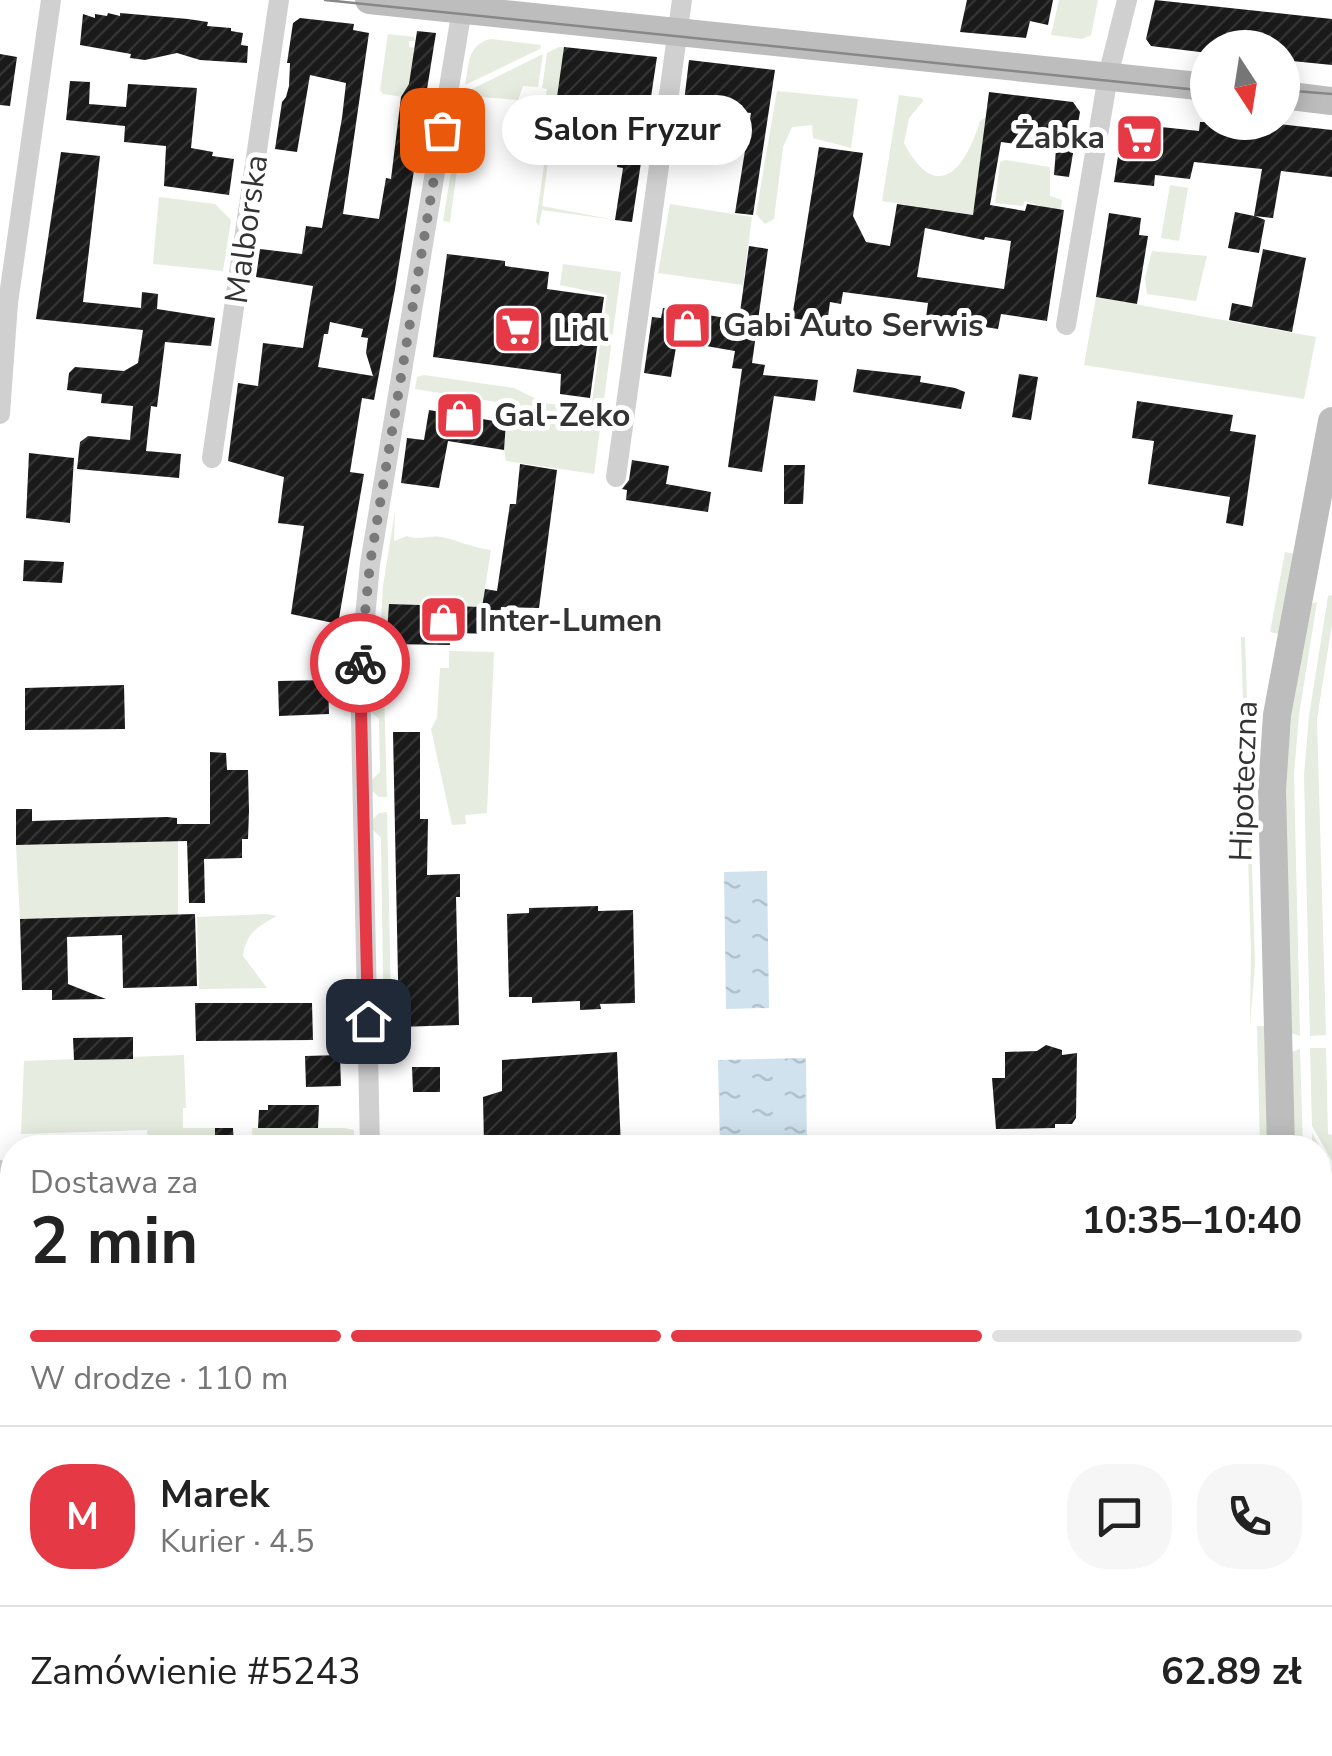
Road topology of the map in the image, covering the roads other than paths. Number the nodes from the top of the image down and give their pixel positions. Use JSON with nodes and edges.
{"nodes":[{"id":1,"x":52,"y":0,"type":"edge"},
{"id":2,"x":279,"y":0,"type":"edge"},
{"id":3,"x":370,"y":0,"type":"edge"},
{"id":4,"x":682,"y":0,"type":"edge"},
{"id":5,"x":1127,"y":0,"type":"edge"},
{"id":6,"x":462,"y":9,"type":"junction"},
{"id":7,"x":678,"y":31,"type":"junction"},
{"id":8,"x":1108,"y":76,"type":"junction"},
{"id":9,"x":1190,"y":85,"type":"edge"},
{"id":10,"x":1300,"y":97,"type":"edge"},
{"id":11,"x":1332,"y":100,"type":"edge"},
{"id":12,"x":1066,"y":325,"type":"dead end"},
{"id":13,"x":0,"y":414,"type":"edge"},
{"id":14,"x":1332,"y":422,"type":"edge"},
{"id":15,"x":212,"y":458,"type":"dead end"},
{"id":16,"x":616,"y":477,"type":"dead end"},
{"id":17,"x":370,"y":1135,"type":"edge"},
{"id":18,"x":1281,"y":1135,"type":"edge"}],
"edges":[{"from":1,"to":13,"type":"street"},
{"from":2,"to":15,"type":"street","name":"Malborska"},
{"from":3,"to":6,"type":"street"},
{"from":4,"to":7,"type":"street"},
{"from":5,"to":8,"type":"street"},
{"from":6,"to":7,"type":"street"},
{"from":6,"to":17,"type":"street"},
{"from":7,"to":8,"type":"street"},
{"from":7,"to":16,"type":"street"},
{"from":8,"to":9,"type":"street"},
{"from":8,"to":12,"type":"street"},
{"from":10,"to":11,"type":"street"},
{"from":14,"to":18,"type":"street","name":"Hipoteczna"}]}
